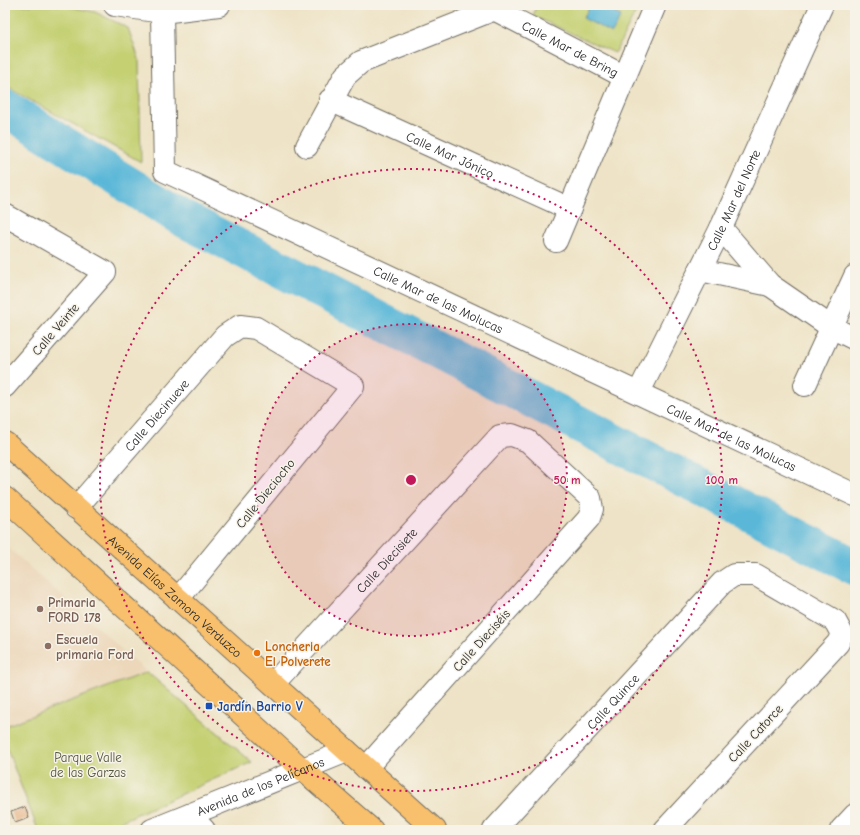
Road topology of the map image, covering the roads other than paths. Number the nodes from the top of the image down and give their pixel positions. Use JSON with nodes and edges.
{"nodes":[{"id":1,"x":115,"y":5,"type":"edge"},
{"id":2,"x":219,"y":5,"type":"edge"},
{"id":3,"x":655,"y":5,"type":"edge"},
{"id":4,"x":822,"y":5,"type":"edge"},
{"id":5,"x":499,"y":7,"type":"edge"},
{"id":6,"x":471,"y":11,"type":"edge"},
{"id":7,"x":162,"y":12,"type":"junction"},
{"id":8,"x":625,"y":77,"type":"junction"},
{"id":9,"x":330,"y":100,"type":"junction"},
{"id":10,"x":307,"y":146,"type":"dead end"},
{"id":11,"x":570,"y":209,"type":"junction"},
{"id":12,"x":5,"y":215,"type":"edge"},
{"id":13,"x":721,"y":228,"type":"junction"},
{"id":14,"x":556,"y":241,"type":"dead end"},
{"id":15,"x":700,"y":270,"type":"junction"},
{"id":16,"x":855,"y":277,"type":"edge"},
{"id":17,"x":770,"y":285,"type":"junction"},
{"id":18,"x":831,"y":328,"type":"junction"},
{"id":19,"x":855,"y":339,"type":"edge"},
{"id":20,"x":805,"y":385,"type":"dead end"},
{"id":21,"x":5,"y":386,"type":"edge"},
{"id":22,"x":353,"y":386,"type":"joint"},
{"id":23,"x":639,"y":392,"type":"junction"},
{"id":24,"x":5,"y":443,"type":"edge"},
{"id":25,"x":855,"y":495,"type":"edge"},
{"id":26,"x":9,"y":507,"type":"edge"},
{"id":27,"x":76,"y":508,"type":"junction"},
{"id":28,"x":592,"y":509,"type":"joint"},
{"id":29,"x":178,"y":599,"type":"junction"},
{"id":30,"x":842,"y":634,"type":"joint"},
{"id":31,"x":273,"y":684,"type":"junction"},
{"id":32,"x":347,"y":751,"type":"junction"},
{"id":33,"x":366,"y":768,"type":"junction"},
{"id":34,"x":302,"y":769,"type":"junction"},
{"id":35,"x":855,"y":815,"type":"edge"},
{"id":36,"x":197,"y":822,"type":"edge"},
{"id":37,"x":152,"y":830,"type":"edge"},
{"id":38,"x":372,"y":830,"type":"edge"},
{"id":39,"x":435,"y":830,"type":"edge"},
{"id":40,"x":494,"y":830,"type":"edge"},
{"id":41,"x":665,"y":830,"type":"edge"},
{"id":42,"x":841,"y":830,"type":"edge"}],
"edges":[{"from":1,"to":7,"type":"street"},
{"from":2,"to":7,"type":"street"},
{"from":3,"to":8,"type":"street"},
{"from":4,"to":13,"type":"street","name":"Calle Mar del Norte"},
{"from":5,"to":6,"type":"street"},
{"from":5,"to":8,"type":"street","name":"Calle Mar de Bring"},
{"from":6,"to":9,"type":"street"},
{"from":7,"to":23,"type":"street","name":"Calle Mar de las Molucas"},
{"from":8,"to":11,"type":"street"},
{"from":9,"to":10,"type":"street"},
{"from":9,"to":11,"type":"street","name":"Calle Mar Jónico"},
{"from":11,"to":14,"type":"street"},
{"from":12,"to":21,"type":"street","name":"Calle Veinte"},
{"from":13,"to":15,"type":"street","name":"Calle Mar del Norte"},
{"from":13,"to":17,"type":"street"},
{"from":15,"to":17,"type":"street"},
{"from":15,"to":23,"type":"street","name":"Calle Mar del Norte"},
{"from":16,"to":18,"type":"street"},
{"from":17,"to":18,"type":"street"},
{"from":18,"to":19,"type":"street"},
{"from":18,"to":20,"type":"street"},
{"from":22,"to":27,"type":"street","name":"Calle Diecinueve"},
{"from":22,"to":29,"type":"street","name":"Calle Dieciocho"},
{"from":23,"to":25,"type":"street","name":"Calle Mar de las Molucas"},
{"from":24,"to":27,"type":"main road","name":"Avenida Elías Zamora Verduzco"},
{"from":26,"to":34,"type":"main road"},
{"from":27,"to":29,"type":"main road","name":"Avenida Elías Zamora Verduzco"},
{"from":28,"to":31,"type":"street","name":"Calle Diecisiete"},
{"from":28,"to":33,"type":"street","name":"Calle Dieciséis"},
{"from":29,"to":31,"type":"main road","name":"Avenida Elías Zamora Verduzco"},
{"from":30,"to":40,"type":"street","name":"Calle Quince"},
{"from":30,"to":41,"type":"street","name":"Calle Catorce"},
{"from":31,"to":32,"type":"main road","name":"Avenida Elías Zamora Verduzco"},
{"from":32,"to":33,"type":"main road","name":"Avenida Elías Zamora Verduzco"},
{"from":32,"to":34,"type":"street","name":"Avenida de los Pelícanos"},
{"from":33,"to":39,"type":"main road","name":"Avenida Elías Zamora Verduzco"},
{"from":34,"to":36,"type":"street","name":"Avenida de los Pelícanos"},
{"from":34,"to":38,"type":"main road"},
{"from":35,"to":42,"type":"street"},
{"from":36,"to":37,"type":"street","name":"Avenida de los Pelícanos"}]}
